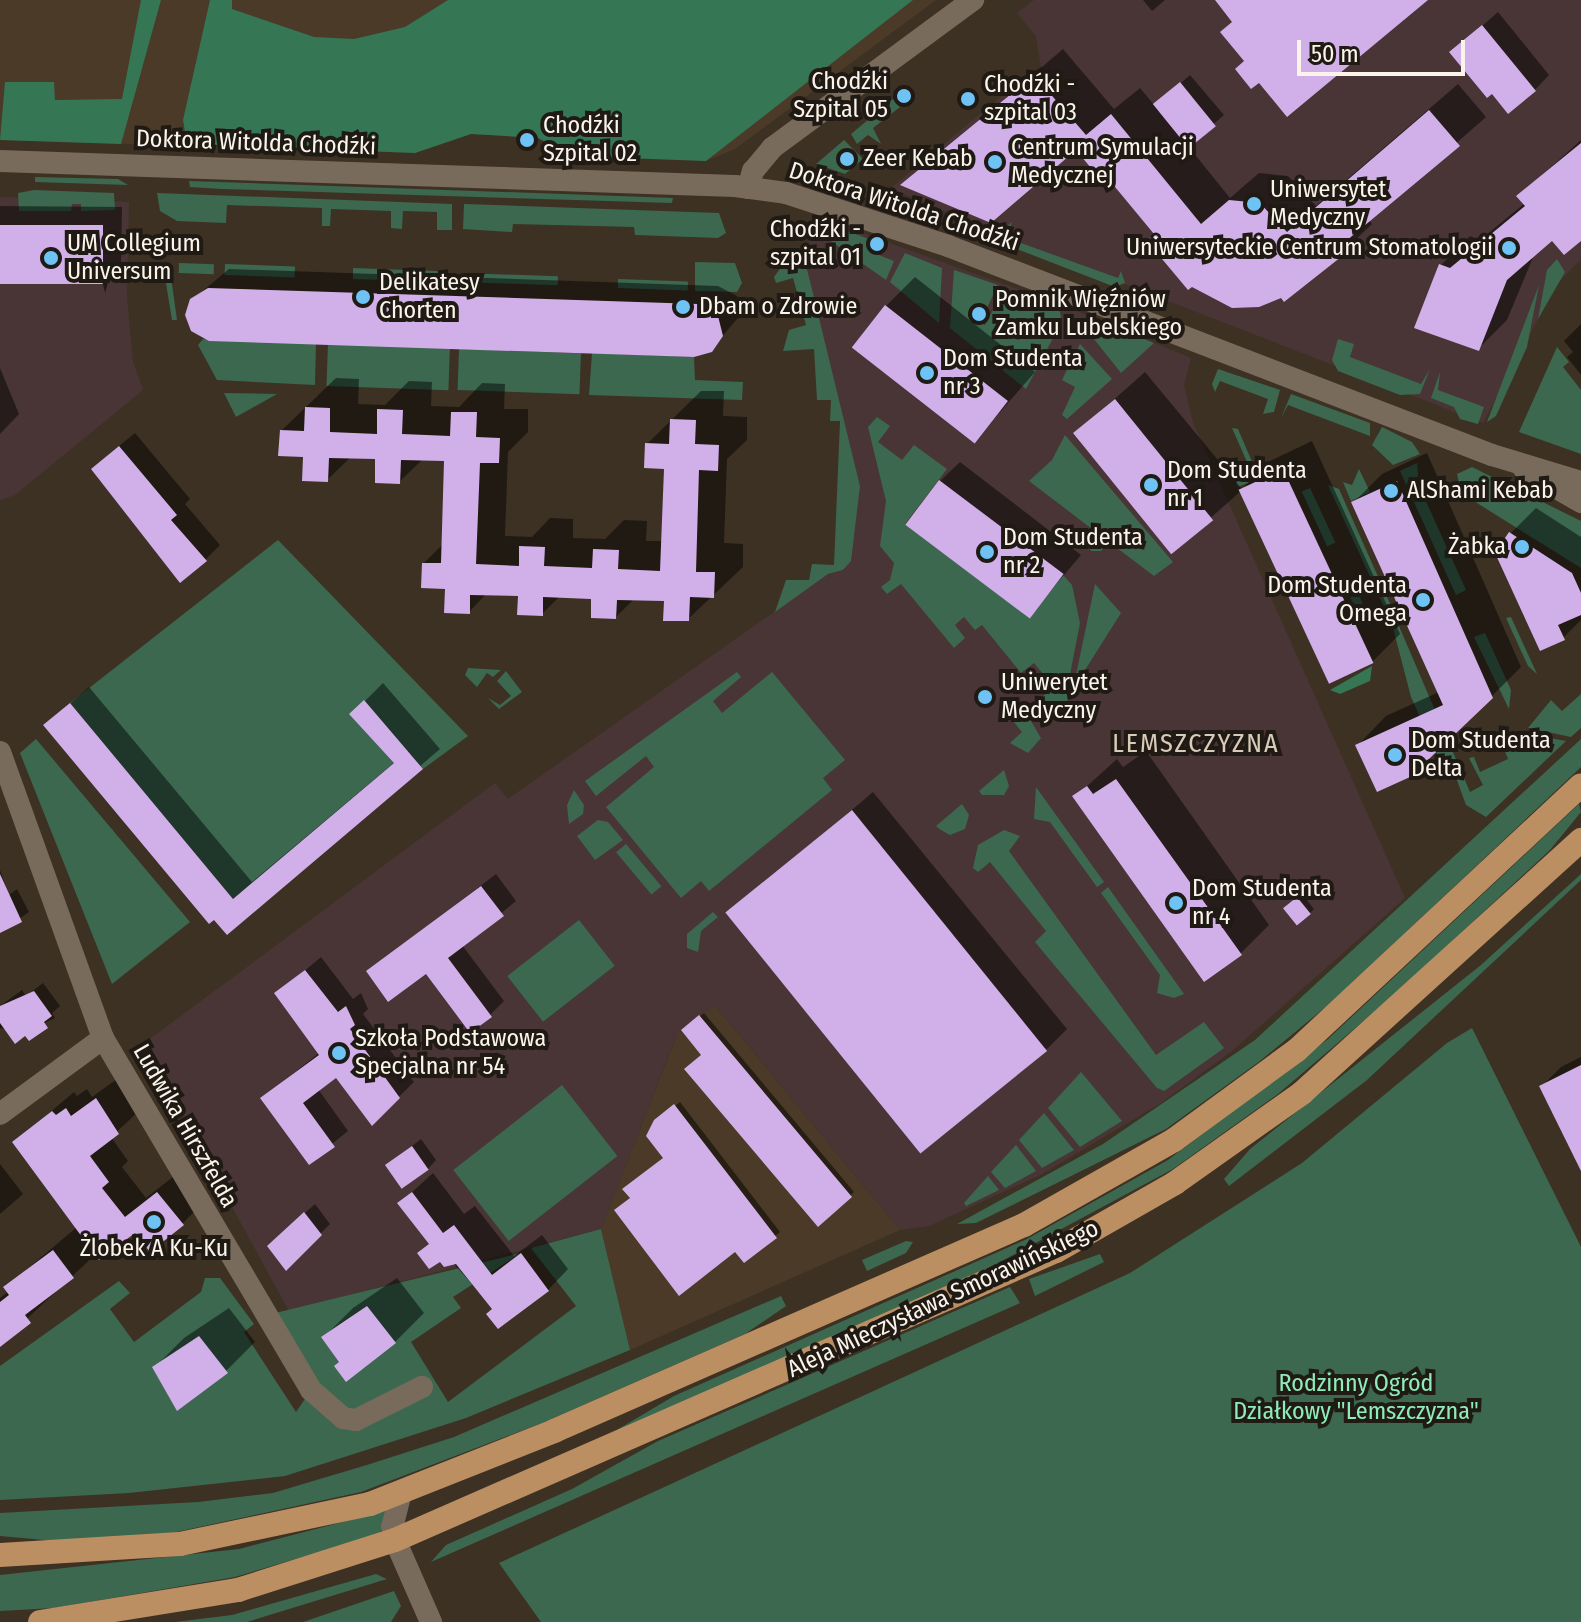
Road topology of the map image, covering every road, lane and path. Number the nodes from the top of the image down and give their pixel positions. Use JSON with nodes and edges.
{"nodes":[{"id":1,"x":973,"y":0,"type":"edge"},
{"id":2,"x":0,"y":161,"type":"edge"},
{"id":3,"x":748,"y":188,"type":"junction"},
{"id":4,"x":1517,"y":463,"type":"junction"},
{"id":5,"x":1581,"y":482,"type":"edge"},
{"id":6,"x":1581,"y":502,"type":"edge"},
{"id":7,"x":0,"y":752,"type":"edge"},
{"id":8,"x":5,"y":778,"type":"edge"},
{"id":9,"x":1581,"y":785,"type":"edge"},
{"id":10,"x":1581,"y":840,"type":"edge"},
{"id":11,"x":103,"y":1038,"type":"junction"},
{"id":12,"x":0,"y":1114,"type":"edge"},
{"id":13,"x":422,"y":1387,"type":"dead end"},
{"id":14,"x":401,"y":1492,"type":"junction"},
{"id":15,"x":395,"y":1540,"type":"junction"},
{"id":16,"x":0,"y":1555,"type":"edge"},
{"id":17,"x":40,"y":1622,"type":"edge"},
{"id":18,"x":431,"y":1622,"type":"edge"}],
"edges":[{"from":1,"to":3,"type":"street"},
{"from":2,"to":3,"type":"street","name":"Doktora Witolda Chodźki"},
{"from":3,"to":4,"type":"street","name":"Doktora Witolda Chodźki"},
{"from":4,"to":5,"type":"street","name":"Doktora Witolda Chodźki"},
{"from":4,"to":6,"type":"street","name":"Doktora Witolda Chodźki"},
{"from":7,"to":8,"type":"street","name":"Ludwika Hirszfelda"},
{"from":8,"to":11,"type":"street","name":"Ludwika Hirszfelda"},
{"from":9,"to":14,"type":"main road","name":"Aleja Mieczysława Smorawińskiego"},
{"from":10,"to":15,"type":"main road","name":"Aleja Mieczysława Smorawińskiego"},
{"from":11,"to":12,"type":"street"},
{"from":11,"to":13,"type":"street","name":"Ludwika Hirszfelda"},
{"from":14,"to":15,"type":"street"},
{"from":14,"to":16,"type":"main road","name":"Aleja Mieczysława Smorawińskiego"},
{"from":15,"to":17,"type":"main road","name":"Aleja Mieczysława Smorawińskiego"},
{"from":15,"to":18,"type":"street"}]}
